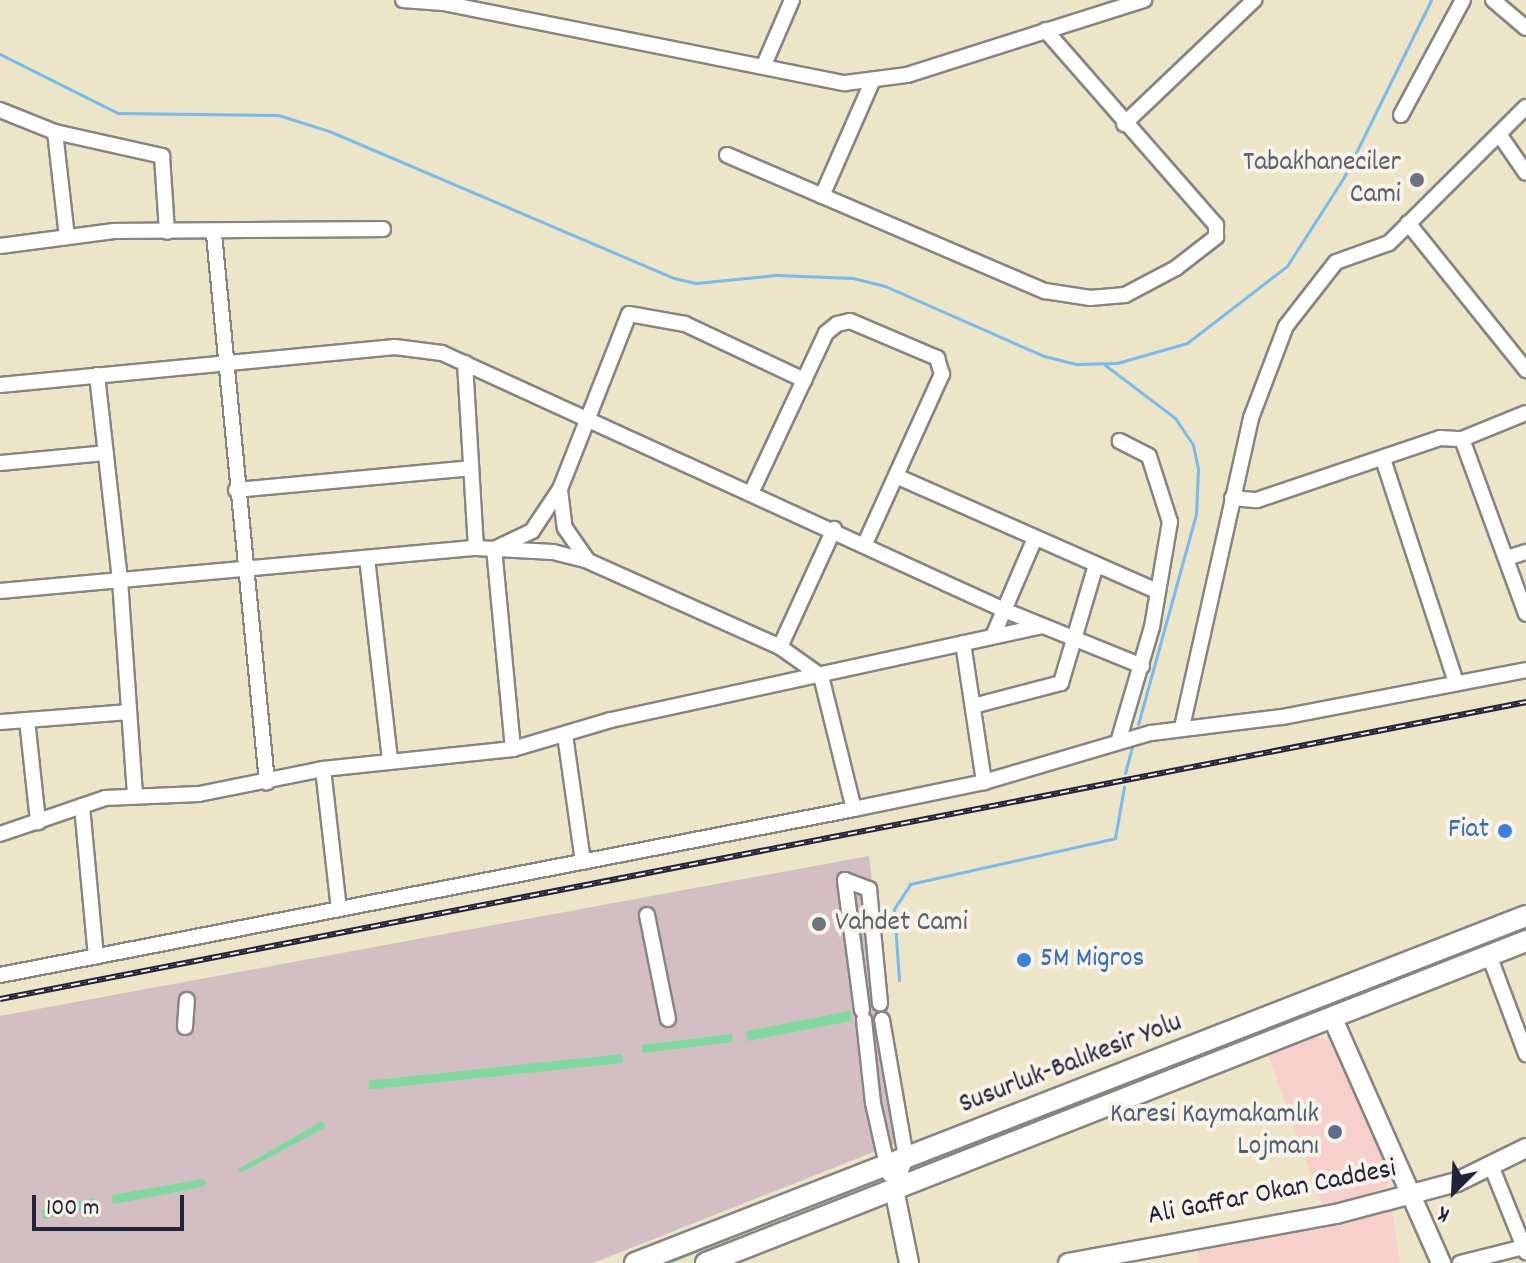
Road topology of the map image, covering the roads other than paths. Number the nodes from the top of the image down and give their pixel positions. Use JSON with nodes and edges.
{"nodes":[{"id":1,"x":403,"y":0,"type":"edge"},
{"id":2,"x":792,"y":0,"type":"edge"},
{"id":3,"x":1144,"y":0,"type":"edge"},
{"id":4,"x":1254,"y":0,"type":"edge"},
{"id":5,"x":1463,"y":0,"type":"edge"},
{"id":6,"x":1493,"y":0,"type":"edge"},
{"id":7,"x":437,"y":1,"type":"edge"},
{"id":8,"x":1526,"y":28,"type":"edge"},
{"id":9,"x":1045,"y":30,"type":"junction"},
{"id":10,"x":764,"y":65,"type":"junction"},
{"id":11,"x":873,"y":80,"type":"junction"},
{"id":12,"x":1526,"y":107,"type":"edge"},
{"id":13,"x":0,"y":110,"type":"edge"},
{"id":14,"x":1401,"y":115,"type":"dead end"},
{"id":15,"x":1124,"y":124,"type":"junction"},
{"id":16,"x":55,"y":132,"type":"junction"},
{"id":17,"x":1499,"y":134,"type":"junction"},
{"id":18,"x":727,"y":155,"type":"dead end"},
{"id":19,"x":1526,"y":173,"type":"edge"},
{"id":20,"x":822,"y":196,"type":"junction"},
{"id":21,"x":1408,"y":223,"type":"junction"},
{"id":22,"x":383,"y":229,"type":"dead end"},
{"id":23,"x":167,"y":232,"type":"junction"},
{"id":24,"x":214,"y":234,"type":"junction"},
{"id":25,"x":67,"y":237,"type":"junction"},
{"id":26,"x":0,"y":246,"type":"edge"},
{"id":27,"x":225,"y":363,"type":"junction"},
{"id":28,"x":465,"y":363,"type":"junction"},
{"id":29,"x":1526,"y":370,"type":"edge"},
{"id":30,"x":97,"y":375,"type":"junction"},
{"id":31,"x":804,"y":380,"type":"junction"},
{"id":32,"x":0,"y":385,"type":"edge"},
{"id":33,"x":1526,"y":413,"type":"edge"},
{"id":34,"x":587,"y":418,"type":"junction"},
{"id":35,"x":1462,"y":439,"type":"junction"},
{"id":36,"x":1120,"y":441,"type":"dead end"},
{"id":37,"x":106,"y":453,"type":"junction"},
{"id":38,"x":1383,"y":459,"type":"junction"},
{"id":39,"x":0,"y":463,"type":"edge"},
{"id":40,"x":471,"y":468,"type":"junction"},
{"id":41,"x":896,"y":476,"type":"junction"},
{"id":42,"x":560,"y":489,"type":"junction"},
{"id":43,"x":236,"y":490,"type":"junction"},
{"id":44,"x":752,"y":491,"type":"junction"},
{"id":45,"x":1232,"y":498,"type":"junction"},
{"id":46,"x":834,"y":529,"type":"junction"},
{"id":47,"x":1035,"y":538,"type":"junction"},
{"id":48,"x":865,"y":544,"type":"junction"},
{"id":49,"x":476,"y":548,"type":"junction"},
{"id":50,"x":494,"y":549,"type":"junction"},
{"id":51,"x":1526,"y":552,"type":"edge"},
{"id":52,"x":367,"y":558,"type":"junction"},
{"id":53,"x":1507,"y":558,"type":"junction"},
{"id":54,"x":588,"y":561,"type":"junction"},
{"id":55,"x":1096,"y":565,"type":"junction"},
{"id":56,"x":243,"y":569,"type":"junction"},
{"id":57,"x":120,"y":580,"type":"junction"},
{"id":58,"x":0,"y":591,"type":"edge"},
{"id":59,"x":1157,"y":591,"type":"junction"},
{"id":60,"x":1004,"y":610,"type":"junction"},
{"id":61,"x":1526,"y":614,"type":"edge"},
{"id":62,"x":1042,"y":626,"type":"junction"},
{"id":63,"x":993,"y":636,"type":"junction"},
{"id":64,"x":1073,"y":638,"type":"junction"},
{"id":65,"x":963,"y":643,"type":"junction"},
{"id":66,"x":780,"y":647,"type":"junction"},
{"id":67,"x":1142,"y":666,"type":"junction"},
{"id":68,"x":1526,"y":670,"type":"edge"},
{"id":69,"x":821,"y":676,"type":"junction"},
{"id":70,"x":1456,"y":683,"type":"junction"},
{"id":71,"x":973,"y":706,"type":"junction"},
{"id":72,"x":129,"y":712,"type":"junction"},
{"id":73,"x":27,"y":720,"type":"junction"},
{"id":74,"x":0,"y":722,"type":"edge"},
{"id":75,"x":1182,"y":727,"type":"junction"},
{"id":76,"x":565,"y":735,"type":"junction"},
{"id":77,"x":1119,"y":739,"type":"junction"},
{"id":78,"x":513,"y":749,"type":"junction"},
{"id":79,"x":390,"y":760,"type":"junction"},
{"id":80,"x":323,"y":769,"type":"junction"},
{"id":81,"x":267,"y":782,"type":"junction"},
{"id":82,"x":984,"y":782,"type":"junction"},
{"id":83,"x":135,"y":796,"type":"junction"},
{"id":84,"x":82,"y":806,"type":"junction"},
{"id":85,"x":854,"y":809,"type":"junction"},
{"id":86,"x":38,"y":822,"type":"junction"},
{"id":87,"x":0,"y":834,"type":"edge"},
{"id":88,"x":583,"y":862,"type":"junction"},
{"id":89,"x":339,"y":909,"type":"junction"},
{"id":90,"x":647,"y":915,"type":"dead end"},
{"id":91,"x":1526,"y":916,"type":"edge"},
{"id":92,"x":1526,"y":941,"type":"edge"},
{"id":93,"x":1489,"y":955,"type":"junction"},
{"id":94,"x":96,"y":956,"type":"junction"},
{"id":95,"x":0,"y":975,"type":"edge"},
{"id":96,"x":187,"y":1000,"type":"dead end"},
{"id":97,"x":880,"y":1003,"type":"junction"},
{"id":98,"x":863,"y":1015,"type":"junction"},
{"id":99,"x":668,"y":1019,"type":"dead end"},
{"id":100,"x":1333,"y":1019,"type":"junction"},
{"id":101,"x":882,"y":1020,"type":"junction"},
{"id":102,"x":185,"y":1027,"type":"dead end"},
{"id":103,"x":1526,"y":1054,"type":"edge"},
{"id":104,"x":1526,"y":1148,"type":"edge"},
{"id":105,"x":906,"y":1158,"type":"junction"},
{"id":106,"x":887,"y":1165,"type":"junction"},
{"id":107,"x":1492,"y":1168,"type":"junction"},
{"id":108,"x":894,"y":1189,"type":"junction"},
{"id":109,"x":1412,"y":1194,"type":"junction"},
{"id":110,"x":1525,"y":1250,"type":"edge"},
{"id":111,"x":1106,"y":1259,"type":"edge"},
{"id":112,"x":635,"y":1263,"type":"edge"},
{"id":113,"x":706,"y":1263,"type":"edge"},
{"id":114,"x":909,"y":1263,"type":"edge"},
{"id":115,"x":1068,"y":1263,"type":"edge"},
{"id":116,"x":1441,"y":1263,"type":"edge"},
{"id":117,"x":1460,"y":1263,"type":"edge"}],
"edges":[{"from":1,"to":7,"type":"street"},
{"from":2,"to":10,"type":"street"},
{"from":3,"to":9,"type":"street"},
{"from":4,"to":15,"type":"street"},
{"from":5,"to":14,"type":"street"},
{"from":6,"to":8,"type":"street"},
{"from":7,"to":10,"type":"street"},
{"from":9,"to":11,"type":"street"},
{"from":9,"to":15,"type":"street"},
{"from":10,"to":11,"type":"street"},
{"from":11,"to":20,"type":"street"},
{"from":12,"to":17,"type":"street"},
{"from":13,"to":16,"type":"street"},
{"from":15,"to":20,"type":"street"},
{"from":16,"to":23,"type":"street"},
{"from":16,"to":25,"type":"street"},
{"from":17,"to":19,"type":"street"},
{"from":17,"to":21,"type":"street"},
{"from":18,"to":20,"type":"street"},
{"from":21,"to":29,"type":"street"},
{"from":21,"to":45,"type":"street"},
{"from":22,"to":24,"type":"street"},
{"from":23,"to":24,"type":"street"},
{"from":23,"to":25,"type":"street"},
{"from":24,"to":27,"type":"street"},
{"from":25,"to":26,"type":"street"},
{"from":27,"to":28,"type":"street"},
{"from":27,"to":30,"type":"street"},
{"from":27,"to":43,"type":"street"},
{"from":28,"to":34,"type":"street"},
{"from":28,"to":40,"type":"street"},
{"from":30,"to":32,"type":"street"},
{"from":30,"to":37,"type":"street"},
{"from":31,"to":34,"type":"street"},
{"from":31,"to":41,"type":"street"},
{"from":31,"to":44,"type":"street"},
{"from":33,"to":35,"type":"street"},
{"from":34,"to":42,"type":"street"},
{"from":34,"to":44,"type":"street"},
{"from":35,"to":38,"type":"street"},
{"from":35,"to":53,"type":"street"},
{"from":36,"to":59,"type":"street"},
{"from":37,"to":39,"type":"street"},
{"from":37,"to":57,"type":"street"},
{"from":38,"to":45,"type":"street"},
{"from":38,"to":70,"type":"street"},
{"from":40,"to":43,"type":"street"},
{"from":40,"to":49,"type":"street"},
{"from":41,"to":47,"type":"street"},
{"from":41,"to":48,"type":"street"},
{"from":42,"to":50,"type":"street"},
{"from":42,"to":54,"type":"street"},
{"from":43,"to":56,"type":"street"},
{"from":44,"to":46,"type":"street"},
{"from":45,"to":75,"type":"street"},
{"from":46,"to":48,"type":"street"},
{"from":46,"to":66,"type":"street"},
{"from":47,"to":55,"type":"street"},
{"from":47,"to":60,"type":"street"},
{"from":48,"to":60,"type":"street"},
{"from":49,"to":50,"type":"street"},
{"from":49,"to":52,"type":"street"},
{"from":50,"to":54,"type":"street"},
{"from":50,"to":78,"type":"street"},
{"from":51,"to":53,"type":"street"},
{"from":52,"to":56,"type":"street"},
{"from":52,"to":79,"type":"street"},
{"from":53,"to":61,"type":"street"},
{"from":54,"to":66,"type":"street"},
{"from":55,"to":59,"type":"street"},
{"from":55,"to":64,"type":"street"},
{"from":56,"to":57,"type":"street"},
{"from":56,"to":81,"type":"street"},
{"from":57,"to":58,"type":"street"},
{"from":57,"to":72,"type":"street"},
{"from":59,"to":67,"type":"street"},
{"from":60,"to":62,"type":"street"},
{"from":60,"to":63,"type":"street"},
{"from":62,"to":63,"type":"street"},
{"from":62,"to":64,"type":"street"},
{"from":63,"to":65,"type":"street"},
{"from":64,"to":67,"type":"street"},
{"from":64,"to":71,"type":"street"},
{"from":65,"to":69,"type":"street"},
{"from":65,"to":71,"type":"street"},
{"from":66,"to":69,"type":"street"},
{"from":67,"to":77,"type":"street"},
{"from":68,"to":70,"type":"street"},
{"from":69,"to":76,"type":"street"},
{"from":69,"to":85,"type":"street"},
{"from":70,"to":75,"type":"street"},
{"from":71,"to":82,"type":"street"},
{"from":72,"to":73,"type":"street"},
{"from":72,"to":83,"type":"street"},
{"from":73,"to":74,"type":"street"},
{"from":73,"to":86,"type":"street"},
{"from":75,"to":77,"type":"street"},
{"from":76,"to":78,"type":"street"},
{"from":76,"to":88,"type":"street"},
{"from":77,"to":82,"type":"street"},
{"from":78,"to":79,"type":"street"},
{"from":79,"to":80,"type":"street"},
{"from":80,"to":81,"type":"street"},
{"from":80,"to":89,"type":"street"},
{"from":81,"to":83,"type":"street"},
{"from":82,"to":85,"type":"street"},
{"from":83,"to":84,"type":"street"},
{"from":84,"to":86,"type":"street"},
{"from":84,"to":94,"type":"street"},
{"from":85,"to":88,"type":"street"},
{"from":86,"to":87,"type":"street"},
{"from":88,"to":89,"type":"street"},
{"from":89,"to":94,"type":"street"},
{"from":90,"to":99,"type":"street"},
{"from":91,"to":105,"type":"highway","name":"Susurluk-Balıkesir Yolu"},
{"from":92,"to":93,"type":"highway","name":"Susurluk-Balıkesir Yolu"},
{"from":93,"to":100,"type":"highway","name":"Susurluk-Balıkesir Yolu"},
{"from":93,"to":103,"type":"street"},
{"from":94,"to":95,"type":"street"},
{"from":96,"to":102,"type":"street"},
{"from":97,"to":98,"type":"street"},
{"from":97,"to":98,"type":"street"},
{"from":97,"to":101,"type":"street"},
{"from":98,"to":101,"type":"street"},
{"from":98,"to":106,"type":"street"},
{"from":100,"to":108,"type":"highway","name":"Susurluk-Balıkesir Yolu"},
{"from":100,"to":109,"type":"main road"},
{"from":101,"to":105,"type":"street"},
{"from":104,"to":107,"type":"main road","name":"Ali Gaffar Okan Caddesi"},
{"from":105,"to":106,"type":"highway","name":"Susurluk-Balıkesir Yolu"},
{"from":105,"to":108,"type":"street"},
{"from":106,"to":108,"type":"street"},
{"from":106,"to":112,"type":"highway","name":"Susurluk-Balıkesir Yolu"},
{"from":107,"to":109,"type":"main road","name":"Ali Gaffar Okan Caddesi"},
{"from":107,"to":110,"type":"street"},
{"from":108,"to":113,"type":"highway","name":"Susurluk-Balıkesir Yolu"},
{"from":108,"to":114,"type":"main road"},
{"from":109,"to":111,"type":"main road","name":"Ali Gaffar Okan Caddesi"},
{"from":109,"to":116,"type":"main road"},
{"from":110,"to":117,"type":"street"},
{"from":111,"to":115,"type":"main road","name":"Ali Gaffar Okan Caddesi"}]}
